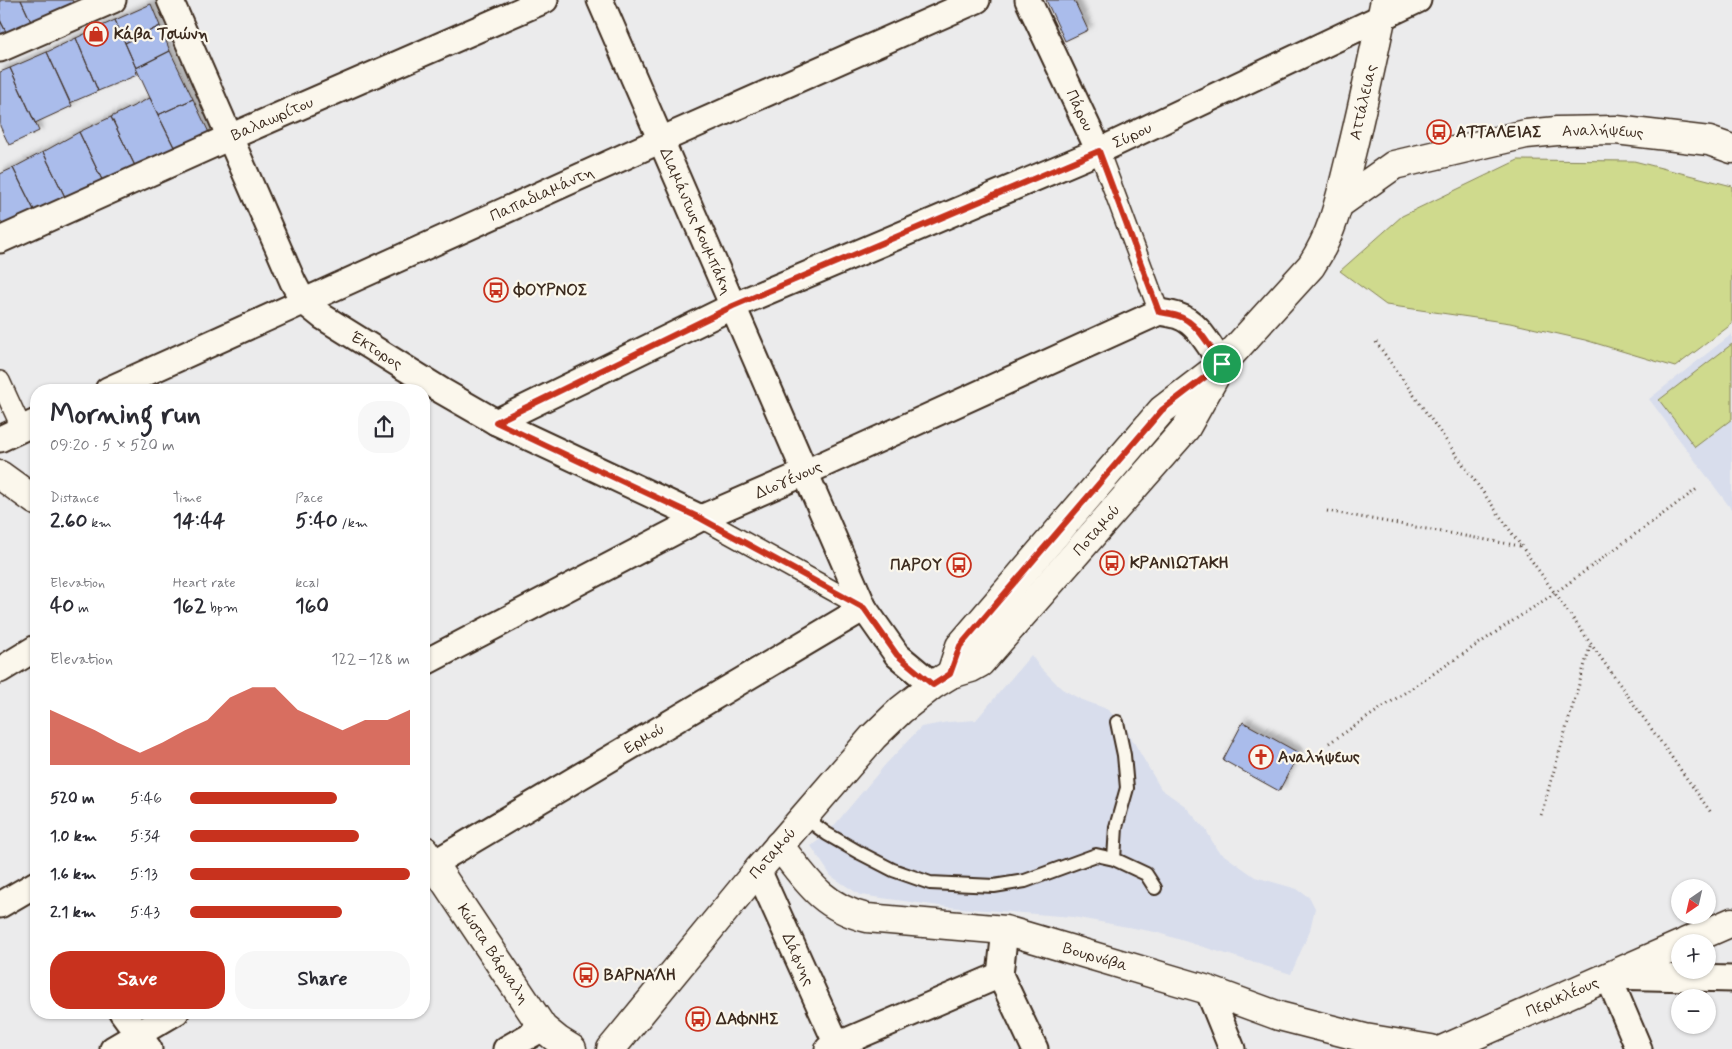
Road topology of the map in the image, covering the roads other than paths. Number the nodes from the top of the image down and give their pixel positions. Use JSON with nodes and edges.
{"nodes":[{"id":1,"x":113,"y":0,"type":"edge"},
{"id":2,"x":170,"y":0,"type":"edge"},
{"id":3,"x":545,"y":0,"type":"edge"},
{"id":4,"x":600,"y":0,"type":"edge"},
{"id":5,"x":977,"y":0,"type":"edge"},
{"id":6,"x":1028,"y":0,"type":"edge"},
{"id":7,"x":1418,"y":0,"type":"edge"},
{"id":8,"x":1380,"y":6,"type":"edge"},
{"id":9,"x":0,"y":49,"type":"edge"},
{"id":10,"x":230,"y":137,"type":"junction"},
{"id":11,"x":661,"y":140,"type":"junction"},
{"id":12,"x":1732,"y":148,"type":"edge"},
{"id":13,"x":1099,"y":151,"type":"junction"},
{"id":14,"x":1339,"y":204,"type":"junction"},
{"id":15,"x":0,"y":240,"type":"edge"},
{"id":16,"x":303,"y":301,"type":"junction"},
{"id":17,"x":733,"y":306,"type":"junction"},
{"id":18,"x":1159,"y":312,"type":"junction"},
{"id":19,"x":1222,"y":364,"type":"junction"},
{"id":20,"x":0,"y":381,"type":"edge"},
{"id":21,"x":121,"y":384,"type":"edge"},
{"id":22,"x":415,"y":384,"type":"edge"},
{"id":23,"x":433,"y":397,"type":"edge"},
{"id":24,"x":496,"y":422,"type":"junction"},
{"id":25,"x":19,"y":430,"type":"edge"},
{"id":26,"x":806,"y":473,"type":"junction"},
{"id":27,"x":0,"y":475,"type":"edge"},
{"id":28,"x":30,"y":497,"type":"edge"},
{"id":29,"x":700,"y":518,"type":"junction"},
{"id":30,"x":864,"y":608,"type":"junction"},
{"id":31,"x":30,"y":652,"type":"edge"},
{"id":32,"x":430,"y":660,"type":"edge"},
{"id":33,"x":0,"y":670,"type":"edge"},
{"id":34,"x":942,"y":679,"type":"junction"},
{"id":35,"x":1117,"y":722,"type":"dead end"},
{"id":36,"x":804,"y":817,"type":"junction"},
{"id":37,"x":779,"y":846,"type":"junction"},
{"id":38,"x":430,"y":858,"type":"edge"},
{"id":39,"x":1114,"y":859,"type":"junction"},
{"id":40,"x":430,"y":864,"type":"edge"},
{"id":41,"x":758,"y":870,"type":"junction"},
{"id":42,"x":1155,"y":888,"type":"dead end"},
{"id":43,"x":30,"y":891,"type":"edge"},
{"id":44,"x":0,"y":905,"type":"edge"},
{"id":45,"x":1732,"y":922,"type":"edge"},
{"id":46,"x":1005,"y":930,"type":"junction"},
{"id":47,"x":1704,"y":934,"type":"edge"},
{"id":48,"x":1671,"y":949,"type":"edge"},
{"id":49,"x":1000,"y":975,"type":"junction"},
{"id":50,"x":1608,"y":976,"type":"junction"},
{"id":51,"x":1732,"y":979,"type":"edge"},
{"id":52,"x":1208,"y":990,"type":"junction"},
{"id":53,"x":127,"y":1019,"type":"edge"},
{"id":54,"x":169,"y":1019,"type":"edge"},
{"id":55,"x":543,"y":1028,"type":"junction"},
{"id":56,"x":144,"y":1042,"type":"edge"},
{"id":57,"x":834,"y":1048,"type":"edge"},
{"id":58,"x":113,"y":1049,"type":"edge"},
{"id":59,"x":506,"y":1049,"type":"edge"},
{"id":60,"x":572,"y":1049,"type":"edge"},
{"id":61,"x":611,"y":1049,"type":"edge"},
{"id":62,"x":1035,"y":1049,"type":"edge"},
{"id":63,"x":1232,"y":1049,"type":"edge"},
{"id":64,"x":1431,"y":1049,"type":"edge"},
{"id":65,"x":1444,"y":1049,"type":"edge"},
{"id":66,"x":1639,"y":1049,"type":"edge"}],
"edges":[{"from":1,"to":9,"type":"street"},
{"from":2,"to":10,"type":"street","name":"Έκτορος"},
{"from":3,"to":10,"type":"street","name":"Βαλαωρίτου"},
{"from":4,"to":11,"type":"street","name":"Διαμάντως Κουμπάκη"},
{"from":5,"to":11,"type":"street","name":"Παπαδιαμάντη"},
{"from":6,"to":13,"type":"street","name":"Πάρου"},
{"from":7,"to":8,"type":"street","name":"Σύρου"},
{"from":8,"to":13,"type":"street","name":"Σύρου"},
{"from":8,"to":14,"type":"street","name":"Αττάλειας"},
{"from":10,"to":15,"type":"street","name":"Βαλαωρίτου"},
{"from":10,"to":16,"type":"street","name":"Έκτορος"},
{"from":11,"to":16,"type":"street","name":"Παπαδιαμάντη"},
{"from":11,"to":17,"type":"street","name":"Διαμάντως Κουμπάκη"},
{"from":12,"to":14,"type":"street","name":"Αναλήψεως"},
{"from":13,"to":17,"type":"street","name":"Σύρου"},
{"from":13,"to":18,"type":"street","name":"Πάρου"},
{"from":14,"to":19,"type":"street","name":"Ποταμού"},
{"from":16,"to":21,"type":"street","name":"Παπαδιαμάντη"},
{"from":16,"to":22,"type":"street","name":"Έκτορος"},
{"from":17,"to":24,"type":"street","name":"Σύρου"},
{"from":17,"to":26,"type":"street","name":"Διαμάντως Κουμπάκη"},
{"from":18,"to":19,"type":"street"},
{"from":18,"to":26,"type":"street","name":"Διογένους"},
{"from":19,"to":34,"type":"street","name":"Ποταμού"},
{"from":20,"to":25,"type":"street"},
{"from":23,"to":24,"type":"street","name":"Έκτορος"},
{"from":24,"to":29,"type":"street","name":"Έκτορος"},
{"from":26,"to":29,"type":"street","name":"Διογένους"},
{"from":26,"to":30,"type":"street","name":"Διαμάντως Κουμπάκη"},
{"from":27,"to":28,"type":"street"},
{"from":29,"to":30,"type":"street","name":"Έκτορος"},
{"from":29,"to":32,"type":"street","name":"Διογένους"},
{"from":30,"to":34,"type":"street","name":"Έκτορος"},
{"from":30,"to":38,"type":"street","name":"Ερμού"},
{"from":31,"to":33,"type":"street"},
{"from":34,"to":36,"type":"street","name":"Ποταμού"},
{"from":35,"to":39,"type":"lane"},
{"from":36,"to":37,"type":"street","name":"Ποταμού"},
{"from":36,"to":39,"type":"lane"},
{"from":37,"to":41,"type":"street","name":"Ποταμού"},
{"from":37,"to":46,"type":"street","name":"Βουρνόβα"},
{"from":39,"to":42,"type":"lane"},
{"from":40,"to":55,"type":"street","name":"Κώστα Βάρναλη"},
{"from":41,"to":57,"type":"street","name":"Δάφνης"},
{"from":41,"to":61,"type":"street","name":"Ποταμού"},
{"from":43,"to":44,"type":"street"},
{"from":45,"to":47,"type":"street"},
{"from":46,"to":49,"type":"street"},
{"from":46,"to":52,"type":"street","name":"Βουρνόβα"},
{"from":48,"to":50,"type":"street","name":"Περικλέους"},
{"from":49,"to":57,"type":"street"},
{"from":49,"to":62,"type":"street"},
{"from":50,"to":51,"type":"street"},
{"from":50,"to":65,"type":"street","name":"Περικλέους"},
{"from":50,"to":66,"type":"street"},
{"from":52,"to":63,"type":"street"},
{"from":52,"to":64,"type":"street","name":"Βουρνόβα"},
{"from":53,"to":56,"type":"street"},
{"from":54,"to":56,"type":"street"},
{"from":55,"to":59,"type":"street"},
{"from":55,"to":60,"type":"street","name":"Κώστα Βάρναλη"},
{"from":56,"to":58,"type":"street"}]}
